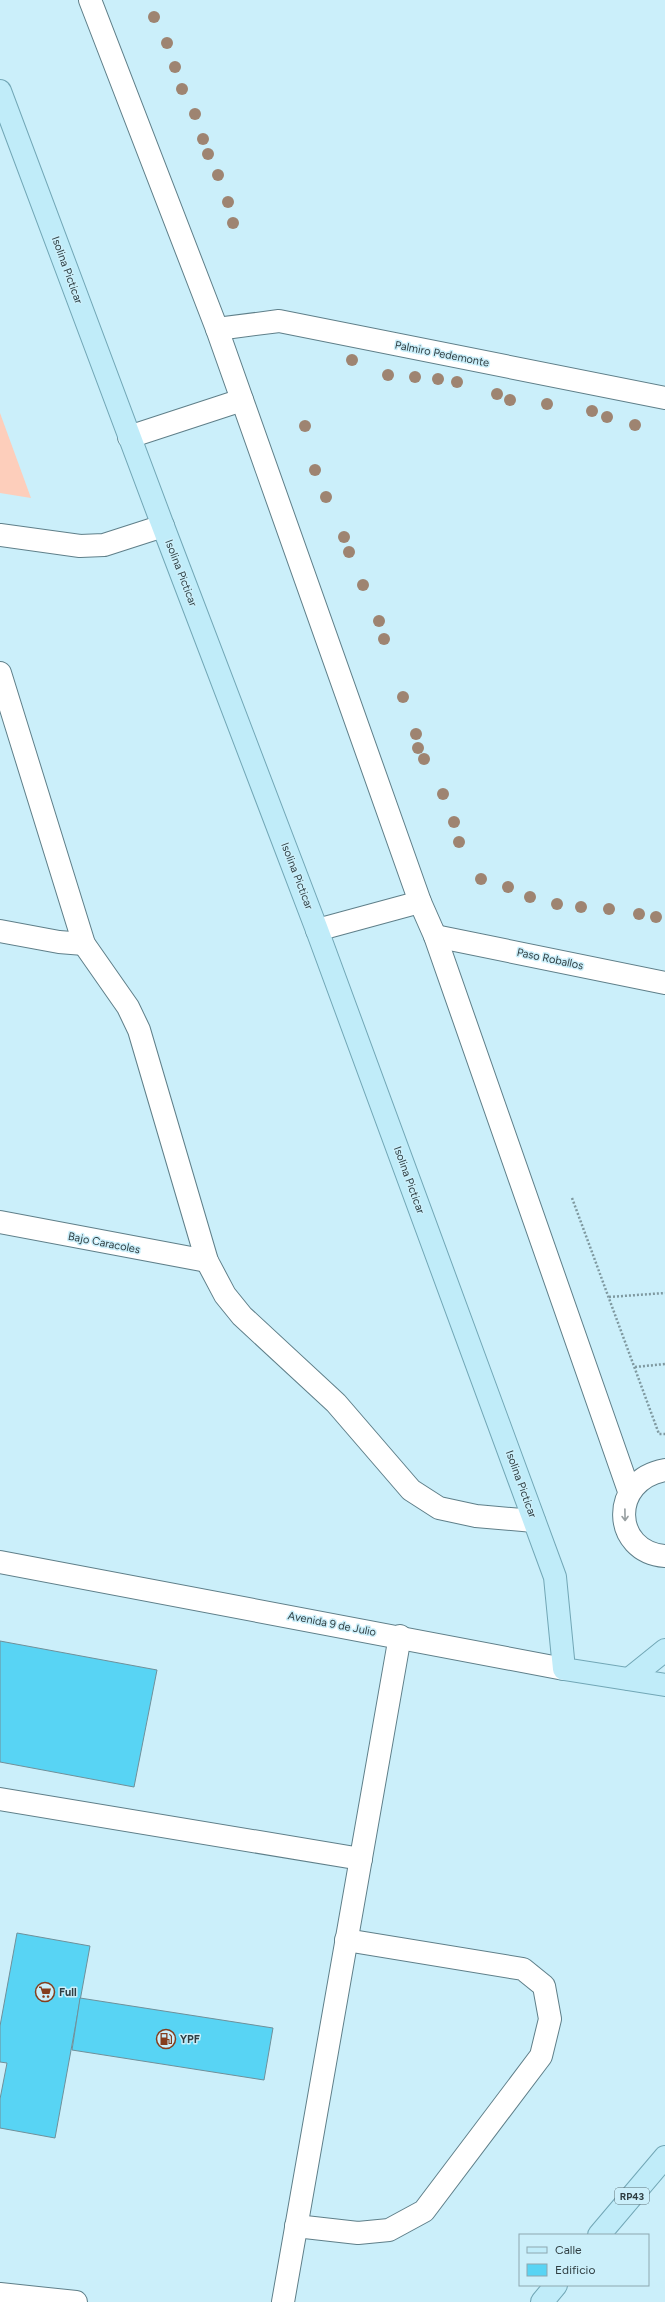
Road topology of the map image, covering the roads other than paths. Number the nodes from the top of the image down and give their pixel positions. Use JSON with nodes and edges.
{"nodes":[{"id":1,"x":90,"y":0,"type":"edge"},
{"id":2,"x":0,"y":91,"type":"edge"},
{"id":3,"x":217,"y":329,"type":"junction"},
{"id":4,"x":665,"y":398,"type":"edge"},
{"id":5,"x":242,"y":400,"type":"junction"},
{"id":6,"x":129,"y":437,"type":"junction"},
{"id":7,"x":162,"y":526,"type":"junction"},
{"id":8,"x":0,"y":535,"type":"edge"},
{"id":9,"x":0,"y":673,"type":"edge"},
{"id":10,"x":420,"y":902,"type":"junction"},
{"id":11,"x":317,"y":930,"type":"junction"},
{"id":12,"x":0,"y":931,"type":"edge"},
{"id":13,"x":435,"y":936,"type":"junction"},
{"id":14,"x":84,"y":944,"type":"junction"},
{"id":15,"x":665,"y":983,"type":"edge"},
{"id":16,"x":0,"y":1222,"type":"edge"},
{"id":17,"x":207,"y":1261,"type":"junction"},
{"id":18,"x":665,"y":1470,"type":"edge"},
{"id":19,"x":629,"y":1491,"type":"junction"},
{"id":20,"x":534,"y":1520,"type":"junction"},
{"id":21,"x":665,"y":1556,"type":"edge"},
{"id":22,"x":0,"y":1562,"type":"edge"},
{"id":23,"x":400,"y":1636,"type":"junction"},
{"id":24,"x":665,"y":1650,"type":"edge"},
{"id":25,"x":564,"y":1669,"type":"junction"},
{"id":26,"x":629,"y":1679,"type":"junction"},
{"id":27,"x":665,"y":1685,"type":"edge"},
{"id":28,"x":0,"y":1799,"type":"edge"},
{"id":29,"x":361,"y":1859,"type":"junction"},
{"id":30,"x":346,"y":1940,"type":"junction"},
{"id":31,"x":665,"y":2157,"type":"edge"},
{"id":32,"x":296,"y":2226,"type":"junction"},
{"id":33,"x":599,"y":2234,"type":"edge"},
{"id":34,"x":555,"y":2286,"type":"edge"},
{"id":35,"x":0,"y":2294,"type":"edge"},
{"id":36,"x":76,"y":2302,"type":"edge"},
{"id":37,"x":283,"y":2302,"type":"edge"},
{"id":38,"x":542,"y":2302,"type":"edge"}],
"edges":[{"from":1,"to":3,"type":"street"},
{"from":2,"to":6,"type":"main road","name":"Isolina Picticar"},
{"from":3,"to":4,"type":"street","name":"Palmiro Pedemonte"},
{"from":3,"to":5,"type":"street"},
{"from":5,"to":6,"type":"street"},
{"from":5,"to":10,"type":"street"},
{"from":6,"to":7,"type":"main road","name":"Isolina Picticar"},
{"from":7,"to":8,"type":"street"},
{"from":7,"to":11,"type":"main road","name":"Isolina Picticar"},
{"from":9,"to":14,"type":"street"},
{"from":10,"to":11,"type":"street"},
{"from":10,"to":13,"type":"street"},
{"from":11,"to":20,"type":"main road","name":"Isolina Picticar"},
{"from":12,"to":14,"type":"street"},
{"from":13,"to":15,"type":"street","name":"Paso Roballos"},
{"from":13,"to":19,"type":"street"},
{"from":14,"to":17,"type":"street"},
{"from":16,"to":17,"type":"street","name":"Bajo Caracoles"},
{"from":17,"to":20,"type":"street"},
{"from":18,"to":19,"type":"street"},
{"from":19,"to":21,"type":"street","one_way":true},
{"from":20,"to":25,"type":"main road","name":"Isolina Picticar"},
{"from":22,"to":23,"type":"street","name":"Avenida 9 de Julio"},
{"from":23,"to":25,"type":"street","name":"Avenida 9 de Julio"},
{"from":23,"to":29,"type":"street"},
{"from":24,"to":26,"type":"main road"},
{"from":25,"to":26,"type":"main road","name":"Avenida 9 de Julio"},
{"from":26,"to":27,"type":"main road","name":"Avenida 9 de Julio"},
{"from":28,"to":29,"type":"street"},
{"from":29,"to":30,"type":"street"},
{"from":30,"to":32,"type":"street"},
{"from":30,"to":32,"type":"street"},
{"from":31,"to":33,"type":"main road","number":"RP43"},
{"from":32,"to":37,"type":"street"},
{"from":34,"to":38,"type":"main road"},
{"from":35,"to":36,"type":"street"}]}
